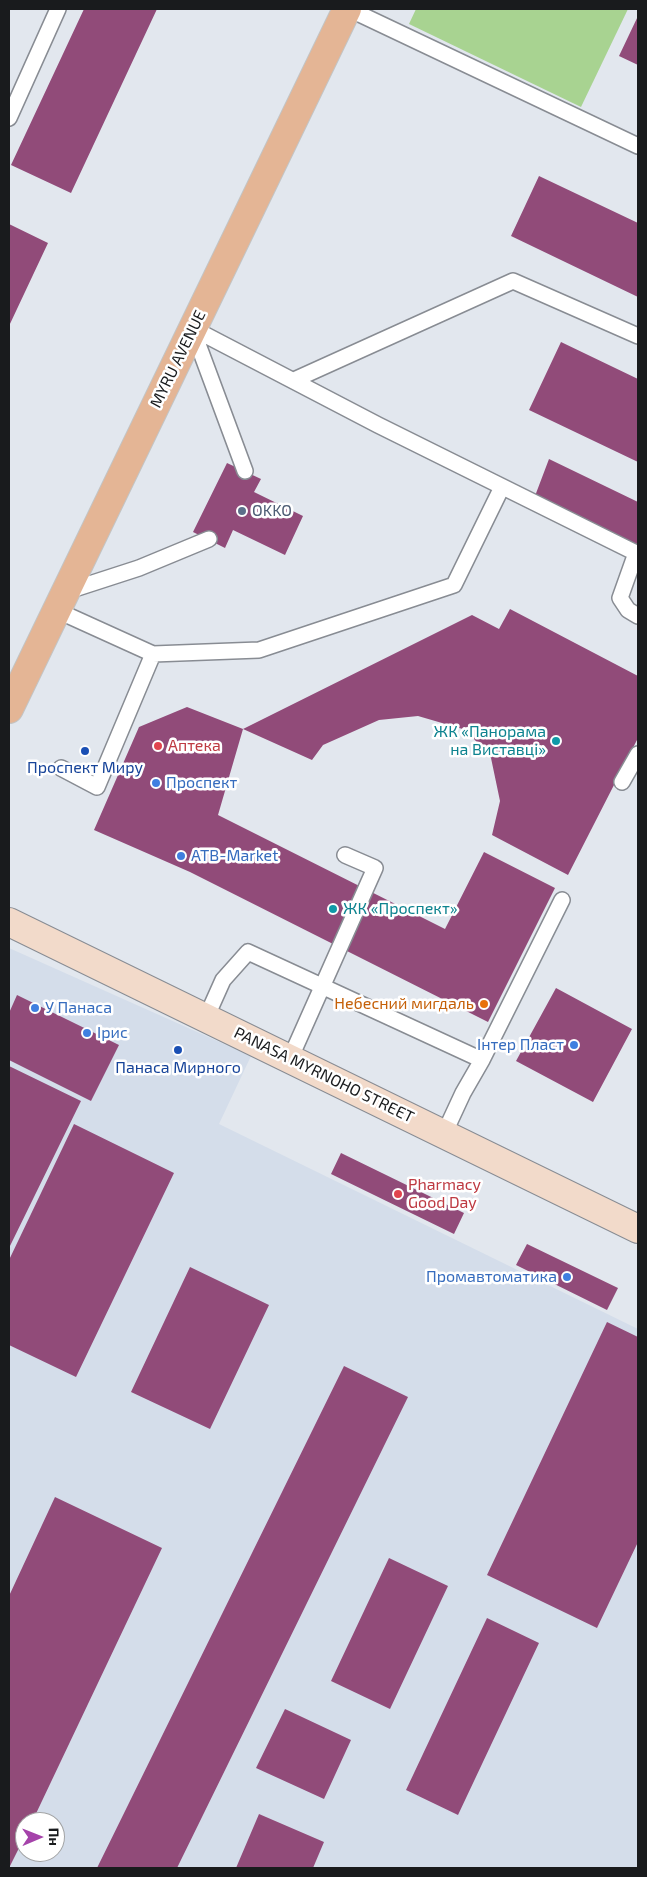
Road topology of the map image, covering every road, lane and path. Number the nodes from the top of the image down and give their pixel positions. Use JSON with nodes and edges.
{"nodes":[{"id":1,"x":58,"y":9,"type":"edge"},
{"id":2,"x":348,"y":9,"type":"edge"},
{"id":3,"x":9,"y":118,"type":"edge"},
{"id":4,"x":638,"y":146,"type":"edge"},
{"id":5,"x":192,"y":328,"type":"junction"},
{"id":6,"x":638,"y":336,"type":"edge"},
{"id":7,"x":294,"y":380,"type":"junction"},
{"id":8,"x":245,"y":471,"type":"dead end"},
{"id":9,"x":502,"y":486,"type":"junction"},
{"id":10,"x":209,"y":540,"type":"dead end"},
{"id":11,"x":637,"y":553,"type":"edge"},
{"id":12,"x":60,"y":601,"type":"junction"},
{"id":13,"x":638,"y":616,"type":"edge"},
{"id":14,"x":154,"y":654,"type":"junction"},
{"id":15,"x":9,"y":709,"type":"edge"},
{"id":16,"x":638,"y":754,"type":"edge"},
{"id":17,"x":61,"y":768,"type":"dead end"},
{"id":18,"x":622,"y":782,"type":"dead end"},
{"id":19,"x":345,"y":855,"type":"dead end"},
{"id":20,"x":562,"y":900,"type":"dead end"},
{"id":21,"x":9,"y":922,"type":"edge"},
{"id":22,"x":323,"y":987,"type":"junction"},
{"id":23,"x":206,"y":1018,"type":"junction"},
{"id":24,"x":290,"y":1059,"type":"junction"},
{"id":25,"x":482,"y":1060,"type":"junction"},
{"id":26,"x":444,"y":1134,"type":"junction"},
{"id":27,"x":638,"y":1229,"type":"edge"}],
"edges":[{"from":1,"to":3,"type":"lane"},
{"from":2,"to":4,"type":"lane"},
{"from":2,"to":5,"type":"main road","name":"MYRU AVENUE"},
{"from":5,"to":7,"type":"lane"},
{"from":5,"to":8,"type":"lane"},
{"from":5,"to":12,"type":"main road","name":"MYRU AVENUE"},
{"from":6,"to":7,"type":"lane"},
{"from":7,"to":9,"type":"lane"},
{"from":9,"to":11,"type":"lane"},
{"from":9,"to":14,"type":"lane"},
{"from":10,"to":12,"type":"lane"},
{"from":11,"to":13,"type":"lane"},
{"from":12,"to":14,"type":"lane"},
{"from":12,"to":15,"type":"main road","name":"MYRU AVENUE"},
{"from":14,"to":17,"type":"lane"},
{"from":16,"to":18,"type":"lane"},
{"from":19,"to":22,"type":"lane"},
{"from":20,"to":25,"type":"lane"},
{"from":21,"to":23,"type":"main road","name":"PANASA MYRNOHO STREET"},
{"from":22,"to":23,"type":"lane"},
{"from":22,"to":24,"type":"lane"},
{"from":22,"to":25,"type":"lane"},
{"from":23,"to":24,"type":"main road","name":"PANASA MYRNOHO STREET"},
{"from":24,"to":26,"type":"main road","name":"PANASA MYRNOHO STREET"},
{"from":25,"to":26,"type":"lane"},
{"from":26,"to":27,"type":"main road","name":"PANASA MYRNOHO STREET"}]}
